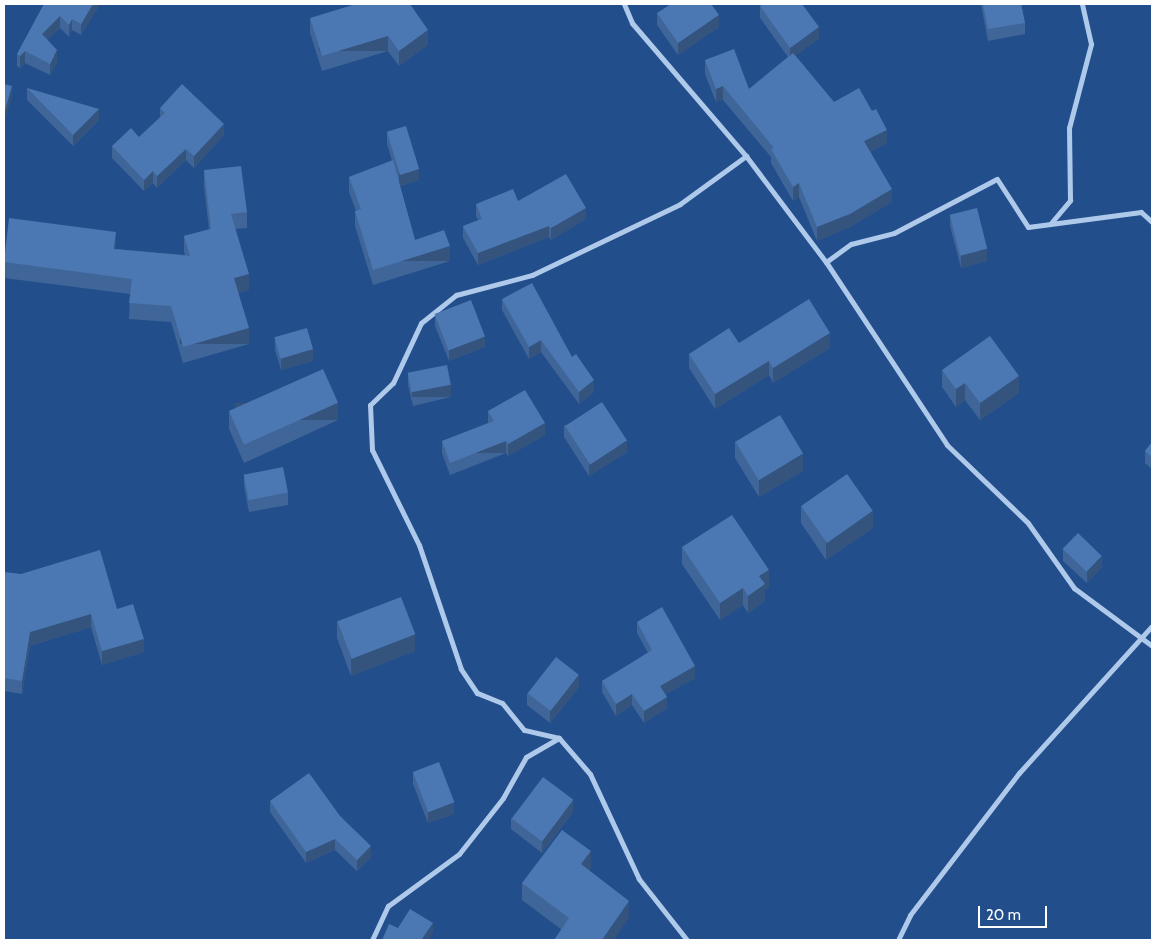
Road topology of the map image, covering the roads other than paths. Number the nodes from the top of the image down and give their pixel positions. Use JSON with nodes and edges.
{"nodes":[{"id":1,"x":624,"y":4,"type":"edge"},
{"id":2,"x":1082,"y":4,"type":"edge"},
{"id":3,"x":746,"y":156,"type":"junction"},
{"id":4,"x":1051,"y":222,"type":"junction"},
{"id":5,"x":1152,"y":222,"type":"edge"},
{"id":6,"x":826,"y":262,"type":"junction"},
{"id":7,"x":1152,"y":626,"type":"edge"},
{"id":8,"x":1138,"y":638,"type":"junction"},
{"id":9,"x":1152,"y":646,"type":"edge"},
{"id":10,"x":559,"y":738,"type":"junction"},
{"id":11,"x":372,"y":940,"type":"edge"},
{"id":12,"x":687,"y":940,"type":"edge"},
{"id":13,"x":898,"y":940,"type":"edge"}],
"edges":[{"from":1,"to":3,"type":"street"},
{"from":2,"to":4,"type":"street"},
{"from":3,"to":6,"type":"street"},
{"from":3,"to":10,"type":"street"},
{"from":4,"to":5,"type":"street"},
{"from":4,"to":6,"type":"street"},
{"from":6,"to":8,"type":"street"},
{"from":7,"to":8,"type":"street"},
{"from":8,"to":9,"type":"street"},
{"from":8,"to":13,"type":"street"},
{"from":10,"to":11,"type":"street"},
{"from":10,"to":12,"type":"street"}]}
